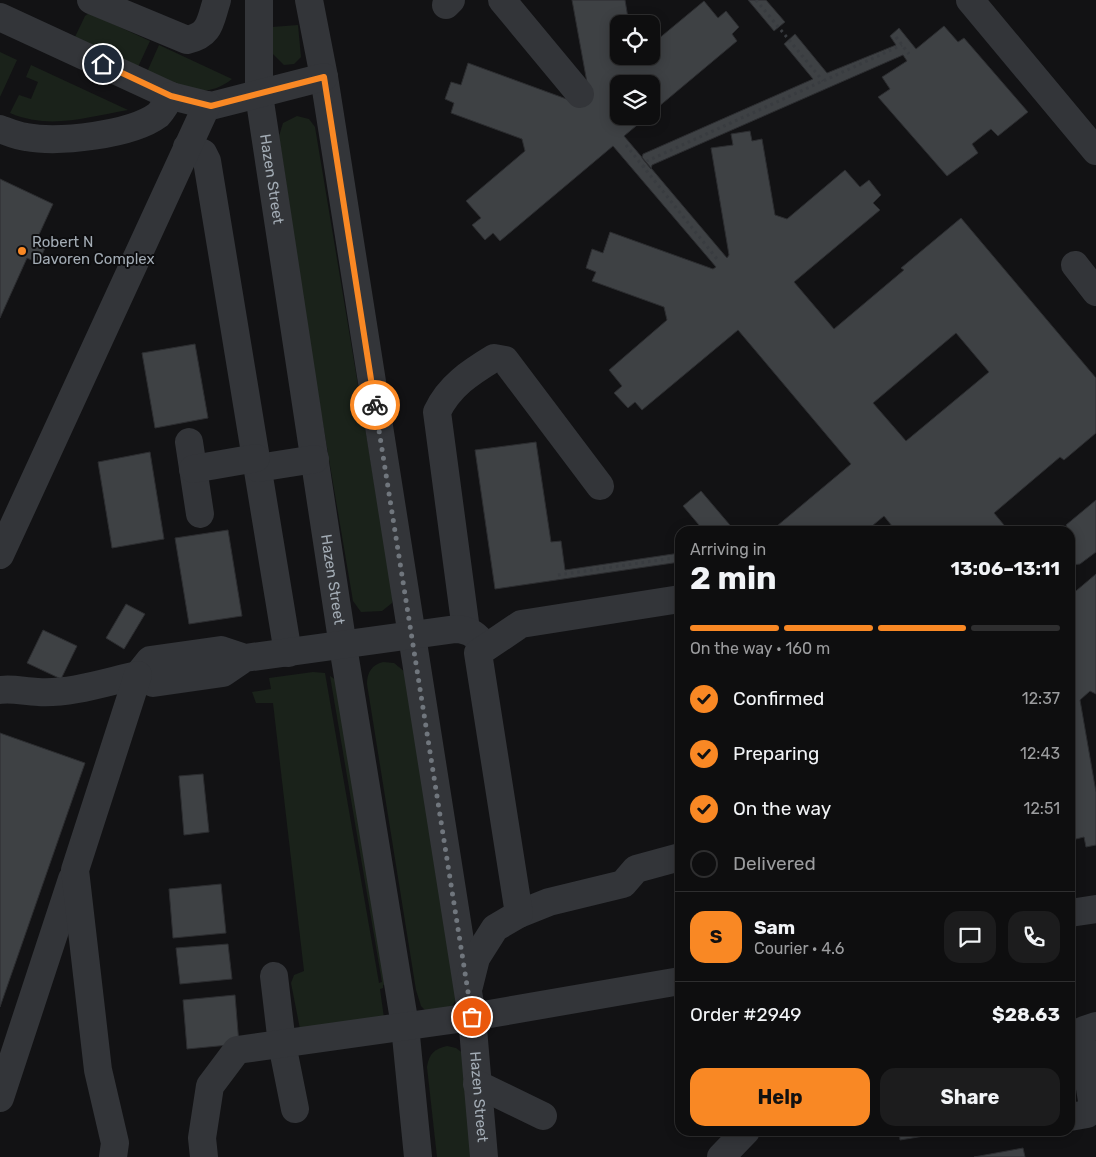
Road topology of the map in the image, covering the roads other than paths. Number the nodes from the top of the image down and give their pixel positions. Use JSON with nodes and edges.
{"nodes":[{"id":1,"x":91,"y":0,"type":"edge"},
{"id":2,"x":217,"y":0,"type":"edge"},
{"id":3,"x":258,"y":0,"type":"edge"},
{"id":4,"x":309,"y":0,"type":"edge"},
{"id":5,"x":502,"y":0,"type":"edge"},
{"id":6,"x":970,"y":0,"type":"edge"},
{"id":7,"x":0,"y":17,"type":"edge"},
{"id":8,"x":324,"y":77,"type":"junction"},
{"id":9,"x":580,"y":94,"type":"dead end"},
{"id":10,"x":259,"y":95,"type":"junction"},
{"id":11,"x":171,"y":96,"type":"junction"},
{"id":12,"x":207,"y":105,"type":"junction"},
{"id":13,"x":0,"y":129,"type":"edge"},
{"id":14,"x":187,"y":147,"type":"junction"},
{"id":15,"x":1096,"y":152,"type":"edge"},
{"id":16,"x":1075,"y":265,"type":"dead end"},
{"id":17,"x":1096,"y":292,"type":"edge"},
{"id":18,"x":189,"y":442,"type":"dead end"},
{"id":19,"x":315,"y":459,"type":"junction"},
{"id":20,"x":257,"y":463,"type":"junction"},
{"id":21,"x":193,"y":469,"type":"junction"},
{"id":22,"x":600,"y":486,"type":"dead end"},
{"id":23,"x":200,"y":514,"type":"dead end"},
{"id":24,"x":0,"y":555,"type":"edge"},
{"id":25,"x":675,"y":600,"type":"edge"},
{"id":26,"x":412,"y":635,"type":"junction"},
{"id":27,"x":476,"y":638,"type":"junction"},
{"id":28,"x":343,"y":645,"type":"junction"},
{"id":29,"x":288,"y":653,"type":"junction"},
{"id":30,"x":138,"y":674,"type":"junction"},
{"id":31,"x":5,"y":685,"type":"edge"},
{"id":32,"x":675,"y":858,"type":"edge"},
{"id":33,"x":75,"y":870,"type":"junction"},
{"id":34,"x":1096,"y":909,"type":"edge"},
{"id":35,"x":1075,"y":912,"type":"edge"},
{"id":36,"x":518,"y":914,"type":"junction"},
{"id":37,"x":274,"y":976,"type":"dead end"},
{"id":38,"x":675,"y":982,"type":"edge"},
{"id":39,"x":468,"y":990,"type":"junction"},
{"id":40,"x":472,"y":1017,"type":"junction"},
{"id":41,"x":405,"y":1026,"type":"junction"},
{"id":42,"x":1096,"y":1026,"type":"edge"},
{"id":43,"x":282,"y":1044,"type":"junction"},
{"id":44,"x":477,"y":1084,"type":"junction"},
{"id":45,"x":0,"y":1098,"type":"edge"},
{"id":46,"x":295,"y":1109,"type":"dead end"},
{"id":47,"x":543,"y":1116,"type":"dead end"},
{"id":48,"x":1075,"y":1116,"type":"edge"},
{"id":49,"x":741,"y":1136,"type":"edge"},
{"id":50,"x":113,"y":1157,"type":"edge"},
{"id":51,"x":204,"y":1157,"type":"edge"},
{"id":52,"x":418,"y":1157,"type":"edge"},
{"id":53,"x":484,"y":1157,"type":"edge"},
{"id":54,"x":721,"y":1157,"type":"edge"}],
"edges":[{"from":1,"to":2,"type":"street"},
{"from":3,"to":10,"type":"street","name":"Hazen Street"},
{"from":4,"to":8,"type":"street","name":"Hazen Street"},
{"from":5,"to":9,"type":"street"},
{"from":6,"to":15,"type":"street"},
{"from":7,"to":11,"type":"street"},
{"from":8,"to":10,"type":"street"},
{"from":8,"to":26,"type":"street","name":"Hazen Street"},
{"from":10,"to":12,"type":"street"},
{"from":10,"to":19,"type":"street","name":"Hazen Street"},
{"from":11,"to":12,"type":"street"},
{"from":11,"to":13,"type":"street"},
{"from":12,"to":14,"type":"street"},
{"from":14,"to":20,"type":"street"},
{"from":14,"to":24,"type":"street"},
{"from":16,"to":17,"type":"street"},
{"from":18,"to":21,"type":"street"},
{"from":19,"to":20,"type":"street"},
{"from":19,"to":28,"type":"street","name":"Hazen Street"},
{"from":20,"to":21,"type":"street"},
{"from":20,"to":29,"type":"street"},
{"from":21,"to":23,"type":"street"},
{"from":22,"to":27,"type":"street"},
{"from":25,"to":27,"type":"street"},
{"from":26,"to":27,"type":"street"},
{"from":26,"to":28,"type":"street"},
{"from":26,"to":39,"type":"street","name":"Hazen Street"},
{"from":27,"to":36,"type":"street"},
{"from":28,"to":29,"type":"street"},
{"from":28,"to":41,"type":"street","name":"Hazen Street"},
{"from":29,"to":30,"type":"street"},
{"from":30,"to":31,"type":"street"},
{"from":30,"to":33,"type":"street"},
{"from":32,"to":36,"type":"street"},
{"from":33,"to":45,"type":"street"},
{"from":33,"to":50,"type":"street"},
{"from":34,"to":35,"type":"street"},
{"from":36,"to":39,"type":"street"},
{"from":37,"to":43,"type":"street"},
{"from":38,"to":40,"type":"street"},
{"from":39,"to":40,"type":"street","name":"Hazen Street"},
{"from":40,"to":41,"type":"street"},
{"from":40,"to":44,"type":"street","name":"Hazen Street"},
{"from":41,"to":43,"type":"street"},
{"from":41,"to":52,"type":"street","name":"Hazen Street"},
{"from":42,"to":48,"type":"street"},
{"from":43,"to":46,"type":"street"},
{"from":43,"to":51,"type":"street"},
{"from":44,"to":47,"type":"street"},
{"from":44,"to":53,"type":"street","name":"Hazen Street"},
{"from":49,"to":54,"type":"street"}]}
